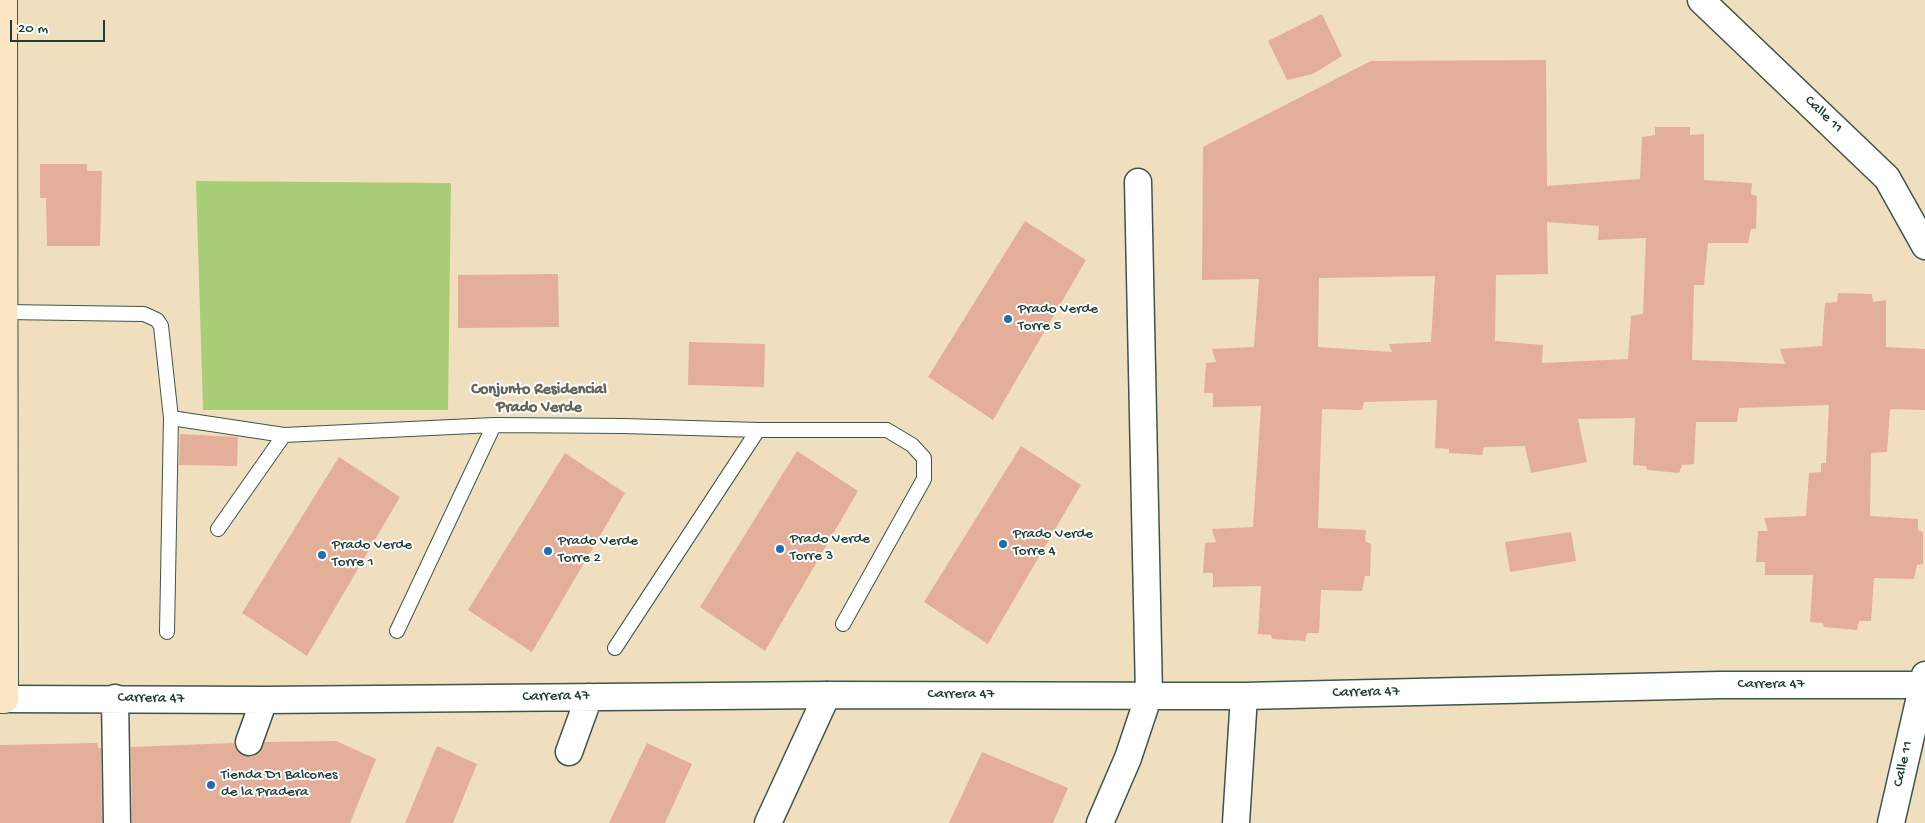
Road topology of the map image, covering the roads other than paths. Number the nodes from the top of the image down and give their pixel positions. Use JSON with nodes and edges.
{"nodes":[{"id":1,"x":3,"y":0,"type":"edge"},
{"id":2,"x":1701,"y":0,"type":"edge"},
{"id":3,"x":1138,"y":182,"type":"dead end"},
{"id":4,"x":1925,"y":246,"type":"edge"},
{"id":5,"x":2,"y":256,"type":"edge"},
{"id":6,"x":4,"y":312,"type":"junction"},
{"id":7,"x":171,"y":418,"type":"junction"},
{"id":8,"x":494,"y":425,"type":"junction"},
{"id":9,"x":758,"y":430,"type":"junction"},
{"id":10,"x":284,"y":435,"type":"junction"},
{"id":11,"x":218,"y":529,"type":"dead end"},
{"id":12,"x":843,"y":624,"type":"dead end"},
{"id":13,"x":397,"y":630,"type":"dead end"},
{"id":14,"x":167,"y":632,"type":"dead end"},
{"id":15,"x":615,"y":648,"type":"dead end"},
{"id":16,"x":1924,"y":682,"type":"edge"},
{"id":17,"x":827,"y":694,"type":"junction"},
{"id":18,"x":1150,"y":695,"type":"junction"},
{"id":19,"x":1244,"y":696,"type":"junction"},
{"id":20,"x":589,"y":697,"type":"junction"},
{"id":21,"x":115,"y":698,"type":"junction"},
{"id":22,"x":2,"y":699,"type":"edge"},
{"id":23,"x":264,"y":700,"type":"junction"},
{"id":24,"x":249,"y":742,"type":"dead end"},
{"id":25,"x":569,"y":752,"type":"dead end"},
{"id":26,"x":117,"y":823,"type":"edge"},
{"id":27,"x":768,"y":823,"type":"edge"},
{"id":28,"x":1100,"y":823,"type":"edge"},
{"id":29,"x":1236,"y":823,"type":"edge"},
{"id":30,"x":1891,"y":823,"type":"edge"}],
"edges":[{"from":1,"to":5,"type":"street"},
{"from":2,"to":4,"type":"street","name":"Calle 11"},
{"from":3,"to":18,"type":"street"},
{"from":5,"to":6,"type":"street"},
{"from":6,"to":7,"type":"lane"},
{"from":6,"to":22,"type":"street"},
{"from":7,"to":10,"type":"lane"},
{"from":7,"to":14,"type":"lane"},
{"from":8,"to":9,"type":"lane"},
{"from":8,"to":10,"type":"lane"},
{"from":8,"to":13,"type":"lane"},
{"from":9,"to":12,"type":"lane"},
{"from":9,"to":15,"type":"lane"},
{"from":10,"to":11,"type":"lane"},
{"from":16,"to":19,"type":"street","name":"Carrera 47"},
{"from":16,"to":30,"type":"street","name":"Calle 11"},
{"from":17,"to":18,"type":"street","name":"Carrera 47"},
{"from":17,"to":20,"type":"street","name":"Carrera 47"},
{"from":17,"to":27,"type":"street"},
{"from":18,"to":19,"type":"street","name":"Carrera 47"},
{"from":18,"to":28,"type":"street"},
{"from":19,"to":29,"type":"street"},
{"from":20,"to":23,"type":"street","name":"Carrera 47"},
{"from":20,"to":25,"type":"street"},
{"from":21,"to":22,"type":"street","name":"Carrera 47"},
{"from":21,"to":23,"type":"street","name":"Carrera 47"},
{"from":21,"to":26,"type":"street"},
{"from":23,"to":24,"type":"street"}]}
